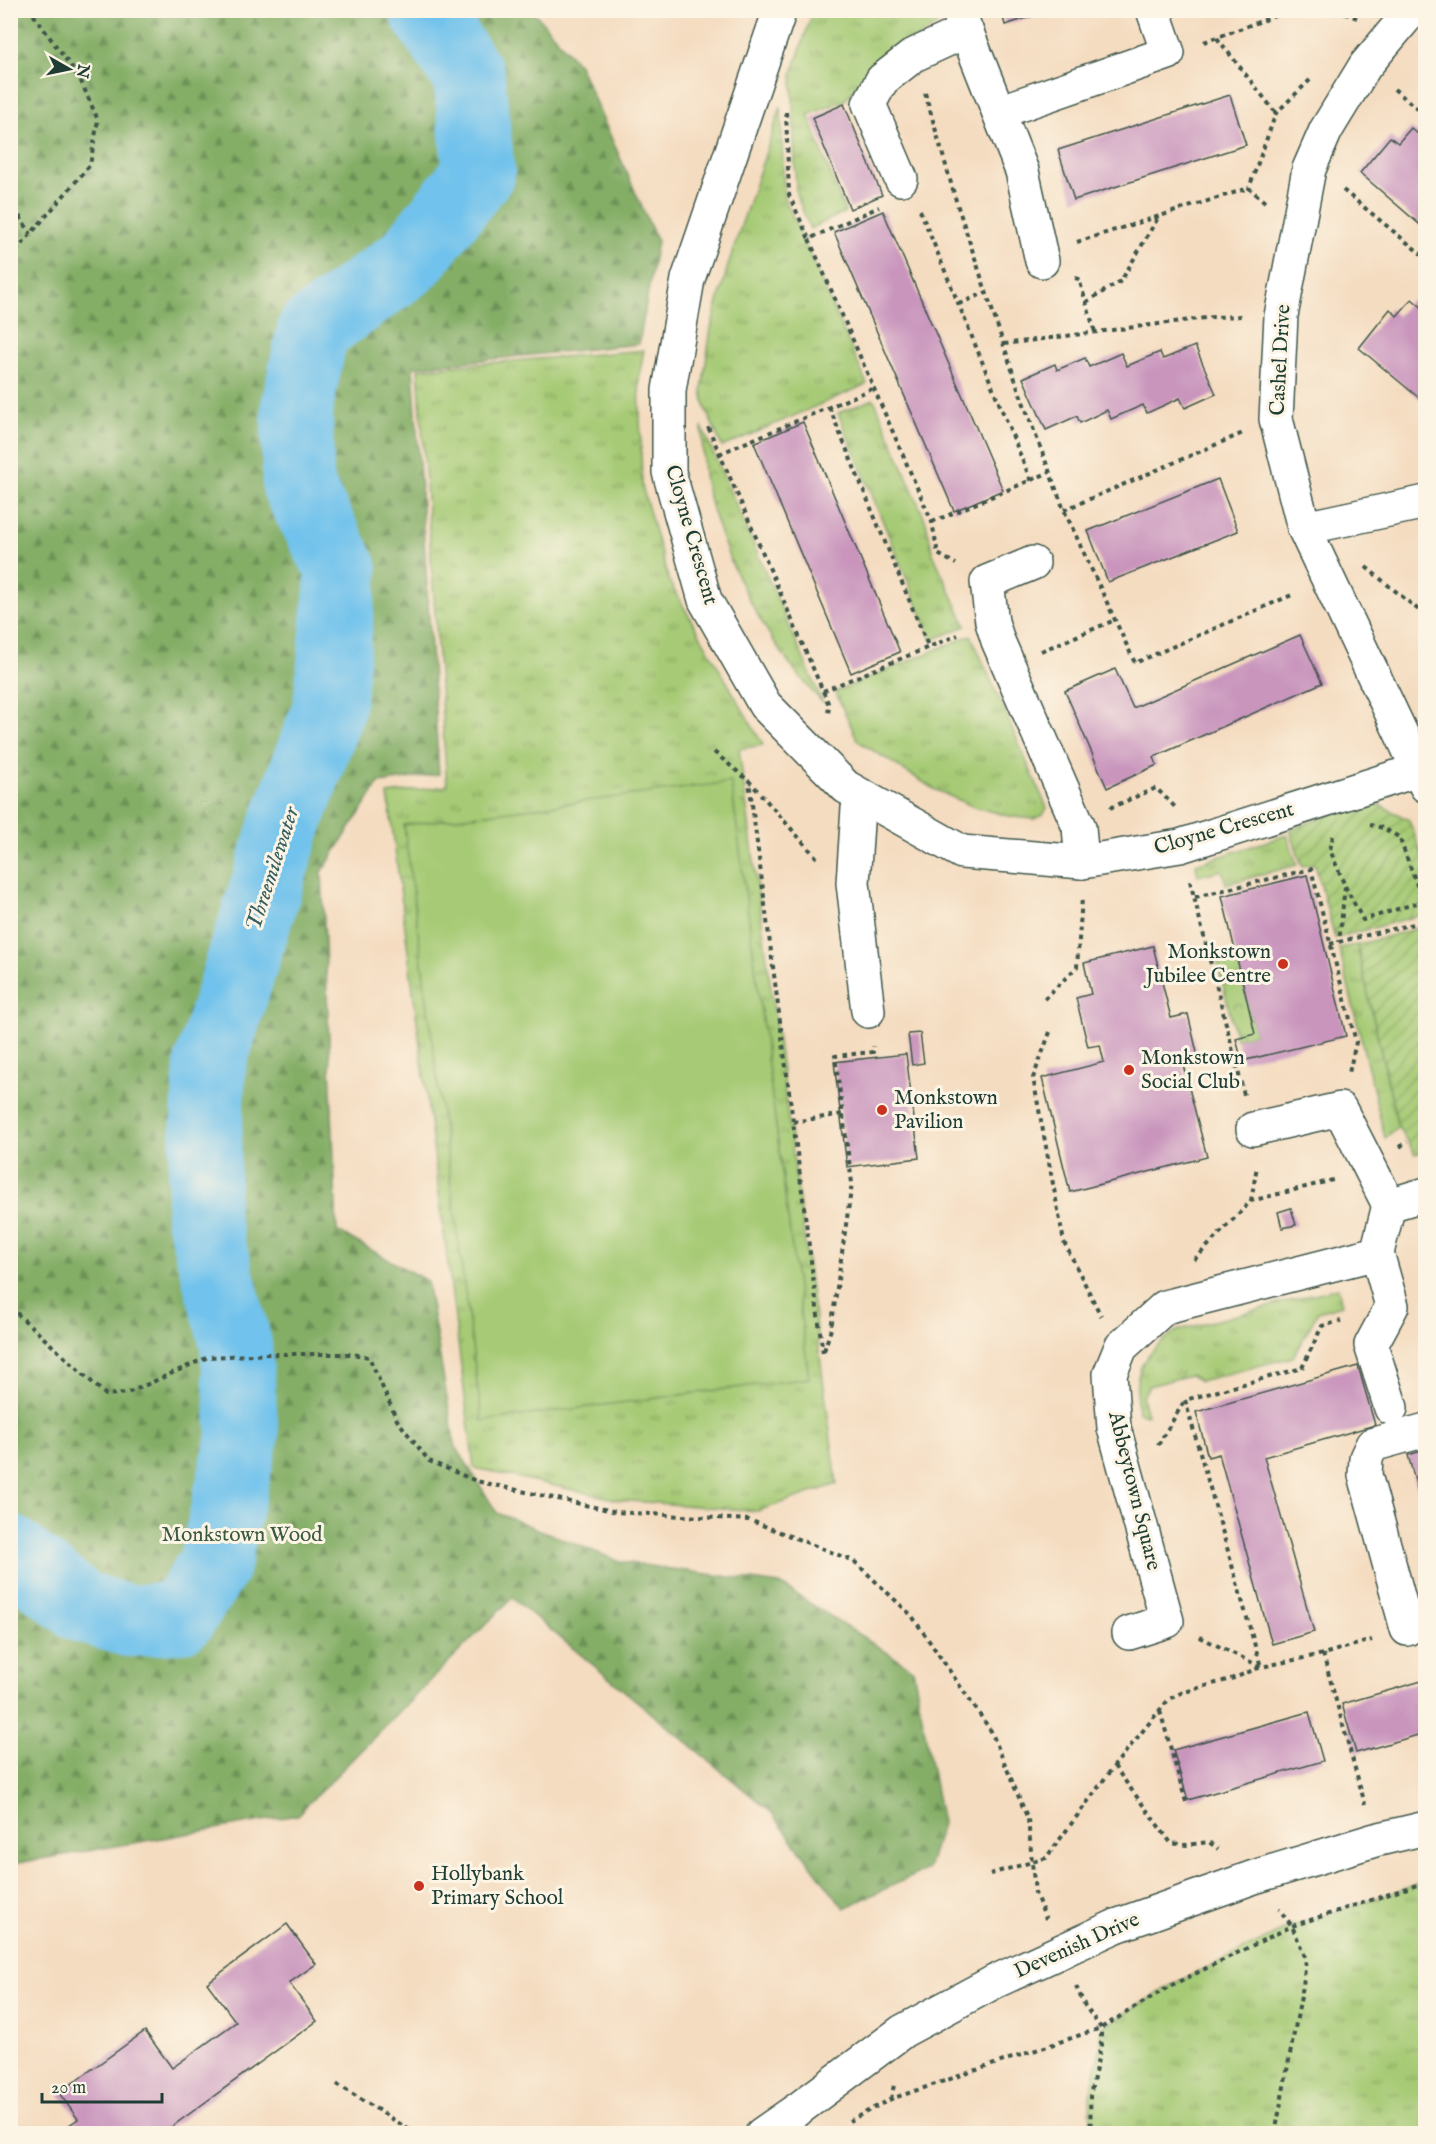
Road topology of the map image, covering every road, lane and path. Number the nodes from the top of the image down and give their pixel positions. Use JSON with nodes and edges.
{"nodes":[{"id":1,"x":30,"y":10,"type":"edge"},
{"id":2,"x":780,"y":10,"type":"edge"},
{"id":3,"x":1153,"y":10,"type":"edge"},
{"id":4,"x":1291,"y":10,"type":"edge"},
{"id":5,"x":1412,"y":10,"type":"edge"},
{"id":6,"x":962,"y":21,"type":"edge"},
{"id":7,"x":1217,"y":38,"type":"junction"},
{"id":8,"x":1168,"y":53,"type":"junction"},
{"id":9,"x":914,"y":55,"type":"junction"},
{"id":10,"x":786,"y":109,"type":"dead end"},
{"id":11,"x":999,"y":112,"type":"junction"},
{"id":12,"x":1276,"y":112,"type":"dead end"},
{"id":13,"x":1309,"y":169,"type":"junction"},
{"id":14,"x":901,"y":179,"type":"junction"},
{"id":15,"x":1249,"y":188,"type":"dead end"},
{"id":16,"x":10,"y":201,"type":"edge"},
{"id":17,"x":1159,"y":216,"type":"junction"},
{"id":18,"x":31,"y":234,"type":"junction"},
{"id":19,"x":809,"y":239,"type":"junction"},
{"id":20,"x":10,"y":258,"type":"edge"},
{"id":21,"x":1425,"y":258,"type":"edge"},
{"id":22,"x":1042,"y":261,"type":"junction"},
{"id":23,"x":987,"y":292,"type":"junction"},
{"id":24,"x":1086,"y":302,"type":"junction"},
{"id":25,"x":959,"y":304,"type":"junction"},
{"id":26,"x":1281,"y":316,"type":"junction"},
{"id":27,"x":1095,"y":332,"type":"junction"},
{"id":28,"x":1004,"y":344,"type":"junction"},
{"id":29,"x":874,"y":388,"type":"junction"},
{"id":30,"x":669,"y":390,"type":"junction"},
{"id":31,"x":830,"y":407,"type":"junction"},
{"id":32,"x":1276,"y":419,"type":"junction"},
{"id":33,"x":719,"y":454,"type":"junction"},
{"id":34,"x":1050,"y":472,"type":"junction"},
{"id":35,"x":1031,"y":481,"type":"junction"},
{"id":36,"x":1425,"y":502,"type":"edge"},
{"id":37,"x":1064,"y":510,"type":"junction"},
{"id":38,"x":932,"y":522,"type":"junction"},
{"id":39,"x":1305,"y":528,"type":"junction"},
{"id":40,"x":1033,"y":563,"type":"dead end"},
{"id":41,"x":1328,"y":579,"type":"junction"},
{"id":42,"x":987,"y":582,"type":"junction"},
{"id":43,"x":823,"y":691,"type":"junction"},
{"id":44,"x":714,"y":752,"type":"dead end"},
{"id":45,"x":823,"y":764,"type":"junction"},
{"id":46,"x":1422,"y":778,"type":"edge"},
{"id":47,"x":749,"y":780,"type":"junction"},
{"id":48,"x":866,"y":798,"type":"junction"},
{"id":49,"x":1113,"y":808,"type":"dead end"},
{"id":50,"x":1368,"y":825,"type":"dead end"},
{"id":51,"x":1341,"y":832,"type":"dead end"},
{"id":52,"x":1193,"y":841,"type":"junction"},
{"id":53,"x":1082,"y":861,"type":"junction"},
{"id":54,"x":820,"y":862,"type":"dead end"},
{"id":55,"x":1345,"y":886,"type":"junction"},
{"id":56,"x":1195,"y":897,"type":"junction"},
{"id":57,"x":1425,"y":921,"type":"edge"},
{"id":58,"x":1388,"y":930,"type":"junction"},
{"id":59,"x":1389,"y":936,"type":"dead end"},
{"id":60,"x":1339,"y":942,"type":"junction"},
{"id":61,"x":1330,"y":944,"type":"junction"},
{"id":62,"x":1044,"y":999,"type":"dead end"},
{"id":63,"x":868,"y":1011,"type":"joint"},
{"id":64,"x":1050,"y":1032,"type":"dead end"},
{"id":65,"x":1340,"y":1109,"type":"junction"},
{"id":66,"x":843,"y":1114,"type":"junction"},
{"id":67,"x":793,"y":1122,"type":"junction"},
{"id":68,"x":1253,"y":1130,"type":"junction"},
{"id":69,"x":1372,"y":1171,"type":"junction"},
{"id":70,"x":1425,"y":1194,"type":"edge"},
{"id":71,"x":1251,"y":1201,"type":"junction"},
{"id":72,"x":1389,"y":1205,"type":"junction"},
{"id":73,"x":1377,"y":1253,"type":"junction"},
{"id":74,"x":10,"y":1307,"type":"edge"},
{"id":75,"x":1166,"y":1307,"type":"junction"},
{"id":76,"x":1121,"y":1347,"type":"junction"},
{"id":77,"x":1391,"y":1408,"type":"dead end"},
{"id":78,"x":1425,"y":1430,"type":"edge"},
{"id":79,"x":1167,"y":1622,"type":"junction"},
{"id":80,"x":1407,"y":1629,"type":"joint"},
{"id":81,"x":1129,"y":1633,"type":"dead end"},
{"id":82,"x":1323,"y":1654,"type":"junction"},
{"id":83,"x":1160,"y":1710,"type":"dead end"},
{"id":84,"x":1114,"y":1766,"type":"dead end"},
{"id":85,"x":1186,"y":1802,"type":"dead end"},
{"id":86,"x":1425,"y":1828,"type":"edge"},
{"id":87,"x":1375,"y":1840,"type":"junction"},
{"id":88,"x":1032,"y":1860,"type":"junction"},
{"id":89,"x":990,"y":1874,"type":"dead end"},
{"id":90,"x":1254,"y":1877,"type":"junction"},
{"id":91,"x":1425,"y":1882,"type":"edge"},
{"id":92,"x":1048,"y":1924,"type":"dead end"},
{"id":93,"x":1292,"y":1926,"type":"junction"},
{"id":94,"x":1071,"y":1976,"type":"dead end"},
{"id":95,"x":1101,"y":2028,"type":"junction"},
{"id":96,"x":337,"y":2084,"type":"dead end"},
{"id":97,"x":843,"y":2124,"type":"dead end"},
{"id":98,"x":416,"y":2133,"type":"edge"},
{"id":99,"x":762,"y":2133,"type":"edge"},
{"id":100,"x":1090,"y":2133,"type":"edge"},
{"id":101,"x":1275,"y":2133,"type":"edge"}],
"edges":[{"from":1,"to":18,"type":"path"},
{"from":2,"to":30,"type":"street","name":"Cloyne Crescent"},
{"from":3,"to":8,"type":"street"},
{"from":4,"to":7,"type":"path"},
{"from":5,"to":13,"type":"street","name":"Cashel Drive"},
{"from":6,"to":9,"type":"street"},
{"from":6,"to":11,"type":"street"},
{"from":7,"to":8,"type":"path"},
{"from":7,"to":12,"type":"path"},
{"from":8,"to":11,"type":"street"},
{"from":9,"to":14,"type":"street"},
{"from":9,"to":23,"type":"path"},
{"from":10,"to":19,"type":"path"},
{"from":11,"to":22,"type":"street"},
{"from":13,"to":21,"type":"path"},
{"from":13,"to":26,"type":"street","name":"Cashel Drive"},
{"from":14,"to":19,"type":"path"},
{"from":14,"to":25,"type":"path"},
{"from":15,"to":17,"type":"path"},
{"from":16,"to":18,"type":"path"},
{"from":17,"to":22,"type":"path"},
{"from":17,"to":24,"type":"path"},
{"from":18,"to":20,"type":"path"},
{"from":19,"to":29,"type":"path"},
{"from":22,"to":24,"type":"path"},
{"from":23,"to":25,"type":"path"},
{"from":23,"to":28,"type":"path"},
{"from":24,"to":27,"type":"path"},
{"from":25,"to":35,"type":"path"},
{"from":26,"to":27,"type":"path"},
{"from":26,"to":32,"type":"street","name":"Cashel Drive"},
{"from":27,"to":28,"type":"path"},
{"from":28,"to":34,"type":"path"},
{"from":29,"to":31,"type":"path"},
{"from":29,"to":38,"type":"path"},
{"from":30,"to":33,"type":"path"},
{"from":30,"to":45,"type":"street","name":"Cloyne Crescent"},
{"from":31,"to":33,"type":"path"},
{"from":31,"to":43,"type":"path"},
{"from":32,"to":37,"type":"path"},
{"from":32,"to":39,"type":"street","name":"Cashel Drive"},
{"from":33,"to":43,"type":"path"},
{"from":34,"to":35,"type":"path"},
{"from":34,"to":37,"type":"path"},
{"from":35,"to":38,"type":"path"},
{"from":36,"to":39,"type":"street"},
{"from":37,"to":41,"type":"path"},
{"from":38,"to":42,"type":"path"},
{"from":39,"to":41,"type":"street","name":"Cashel Drive"},
{"from":40,"to":42,"type":"street"},
{"from":41,"to":46,"type":"street","name":"Cashel Drive"},
{"from":42,"to":53,"type":"street"},
{"from":43,"to":45,"type":"path"},
{"from":44,"to":47,"type":"path"},
{"from":45,"to":48,"type":"street","name":"Cloyne Crescent"},
{"from":46,"to":52,"type":"street","name":"Cloyne Crescent"},
{"from":47,"to":54,"type":"path"},
{"from":47,"to":67,"type":"path"},
{"from":48,"to":53,"type":"street","name":"Cloyne Crescent"},
{"from":48,"to":63,"type":"street"},
{"from":49,"to":52,"type":"path"},
{"from":50,"to":55,"type":"path"},
{"from":51,"to":55,"type":"path"},
{"from":52,"to":53,"type":"street","name":"Cloyne Crescent"},
{"from":52,"to":56,"type":"path"},
{"from":53,"to":62,"type":"path"},
{"from":55,"to":60,"type":"path"},
{"from":56,"to":61,"type":"path"},
{"from":56,"to":68,"type":"path"},
{"from":57,"to":58,"type":"path"},
{"from":58,"to":59,"type":"path"},
{"from":58,"to":60,"type":"path"},
{"from":60,"to":61,"type":"path"},
{"from":61,"to":65,"type":"path"},
{"from":63,"to":66,"type":"path"},
{"from":64,"to":76,"type":"path"},
{"from":65,"to":68,"type":"street"},
{"from":65,"to":69,"type":"street"},
{"from":66,"to":67,"type":"path"},
{"from":66,"to":67,"type":"path"},
{"from":68,"to":71,"type":"path"},
{"from":69,"to":71,"type":"path"},
{"from":69,"to":72,"type":"street"},
{"from":70,"to":72,"type":"street"},
{"from":71,"to":75,"type":"path"},
{"from":72,"to":73,"type":"street"},
{"from":73,"to":75,"type":"street","name":"Abbeytown Square"},
{"from":73,"to":77,"type":"street"},
{"from":74,"to":88,"type":"path"},
{"from":75,"to":76,"type":"street","name":"Abbeytown Square"},
{"from":76,"to":79,"type":"street","name":"Abbeytown Square"},
{"from":78,"to":80,"type":"street"},
{"from":79,"to":81,"type":"street"},
{"from":79,"to":82,"type":"path"},
{"from":80,"to":82,"type":"path"},
{"from":82,"to":87,"type":"path"},
{"from":83,"to":85,"type":"path"},
{"from":84,"to":90,"type":"path"},
{"from":86,"to":87,"type":"street","name":"Devenish Drive"},
{"from":87,"to":90,"type":"street","name":"Devenish Drive"},
{"from":88,"to":89,"type":"path"},
{"from":88,"to":92,"type":"path"},
{"from":90,"to":93,"type":"path"},
{"from":90,"to":99,"type":"street","name":"Devenish Drive","bridge":true},
{"from":91,"to":93,"type":"path"},
{"from":93,"to":95,"type":"path"},
{"from":93,"to":101,"type":"path"},
{"from":94,"to":95,"type":"path"},
{"from":95,"to":97,"type":"path"},
{"from":95,"to":100,"type":"path"},
{"from":96,"to":98,"type":"path"}]}
